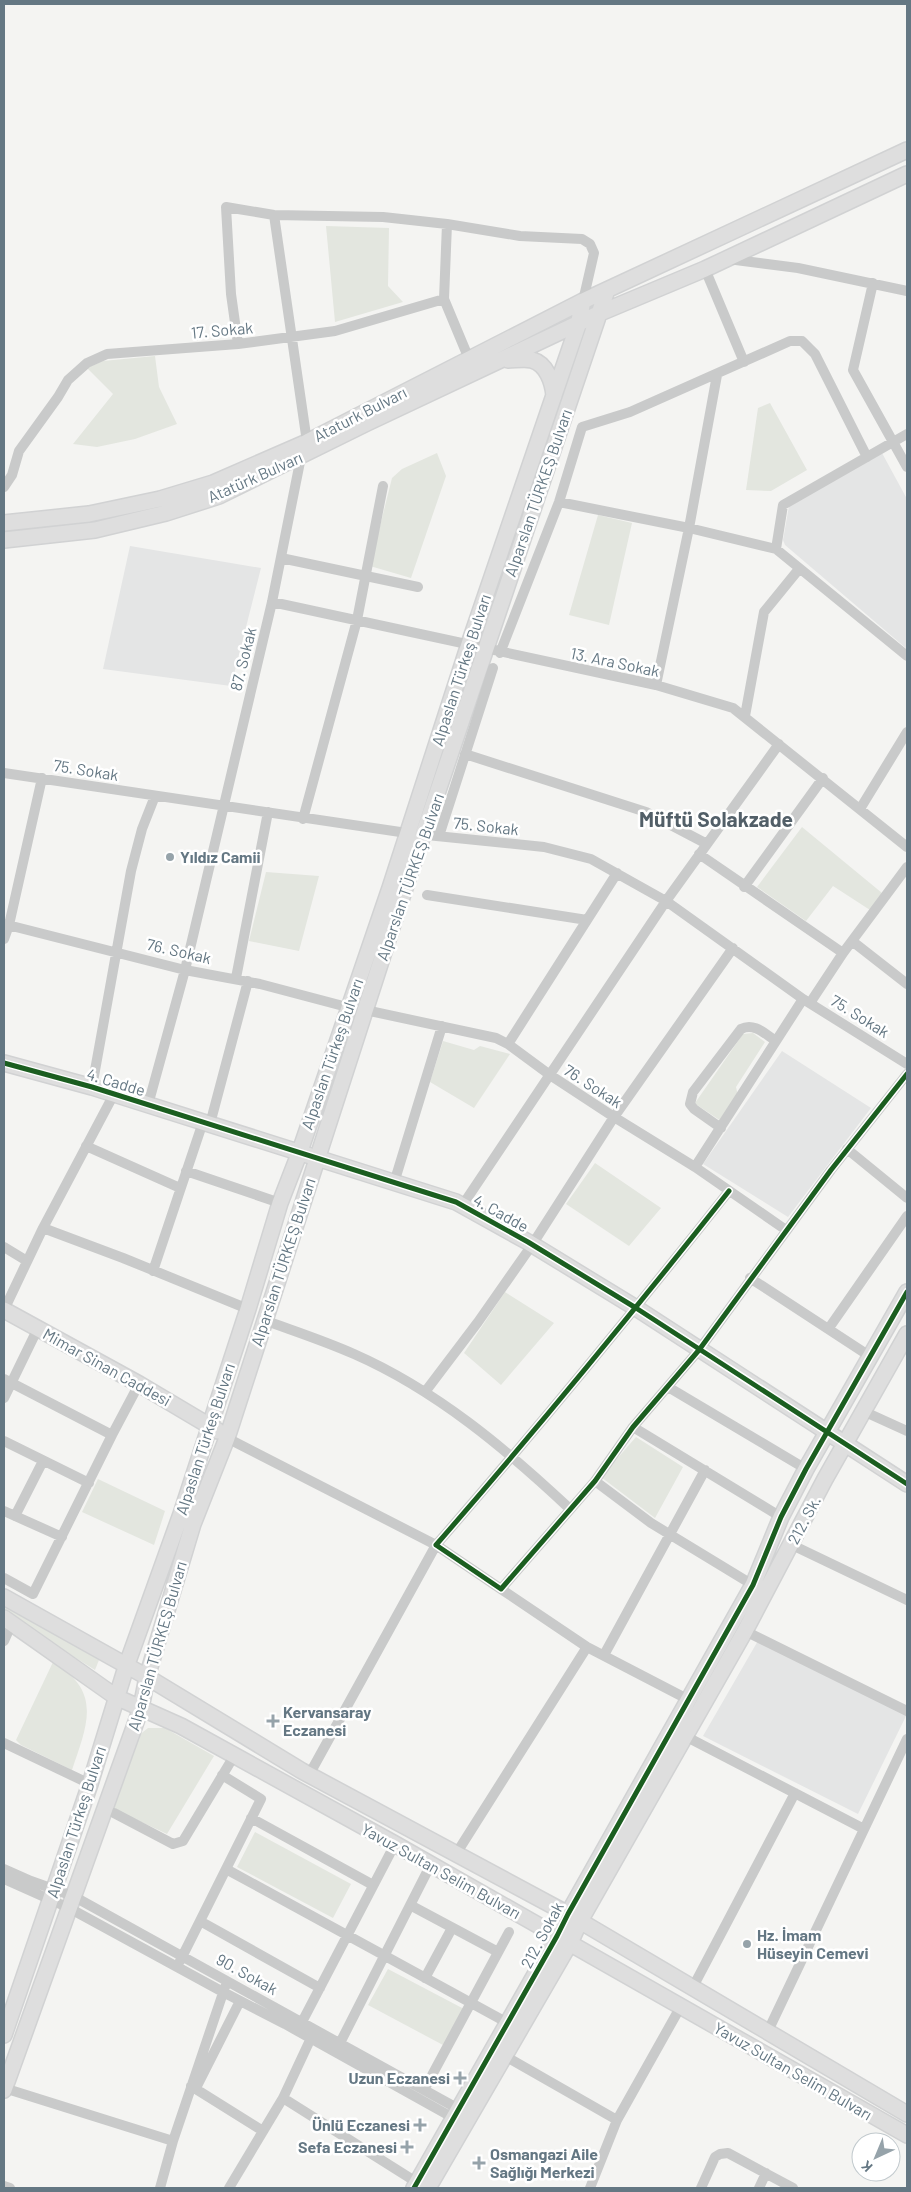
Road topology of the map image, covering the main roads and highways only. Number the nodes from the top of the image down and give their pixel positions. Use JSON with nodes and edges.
{"nodes":[{"id":1,"x":907,"y":150,"type":"edge"},
{"id":2,"x":907,"y":174,"type":"edge"},
{"id":3,"x":607,"y":290,"type":"junction"},
{"id":4,"x":583,"y":301,"type":"junction"},
{"id":5,"x":600,"y":313,"type":"junction"},
{"id":6,"x":578,"y":325,"type":"junction"},
{"id":7,"x":504,"y":360,"type":"junction"},
{"id":8,"x":554,"y":396,"type":"junction"},
{"id":9,"x":4,"y":523,"type":"edge"},
{"id":10,"x":4,"y":540,"type":"edge"},
{"id":11,"x":4,"y":1063,"type":"edge"},
{"id":12,"x":299,"y":1154,"type":"junction"},
{"id":13,"x":316,"y":1159,"type":"junction"},
{"id":14,"x":907,"y":1292,"type":"edge"},
{"id":15,"x":4,"y":1310,"type":"edge"},
{"id":16,"x":907,"y":1334,"type":"edge"},
{"id":17,"x":209,"y":1426,"type":"junction"},
{"id":18,"x":827,"y":1431,"type":"junction"},
{"id":19,"x":227,"y":1438,"type":"junction"},
{"id":20,"x":845,"y":1444,"type":"junction"},
{"id":21,"x":907,"y":1484,"type":"edge"},
{"id":22,"x":4,"y":1597,"type":"edge"},
{"id":23,"x":8,"y":1621,"type":"edge"},
{"id":24,"x":126,"y":1667,"type":"junction"},
{"id":25,"x":147,"y":1677,"type":"junction"},
{"id":26,"x":116,"y":1697,"type":"junction"},
{"id":27,"x":694,"y":1703,"type":"junction"},
{"id":28,"x":141,"y":1708,"type":"junction"},
{"id":29,"x":590,"y":1902,"type":"junction"},
{"id":30,"x":574,"y":1918,"type":"junction"},
{"id":31,"x":606,"y":1937,"type":"junction"},
{"id":32,"x":564,"y":1940,"type":"junction"},
{"id":33,"x":599,"y":1960,"type":"junction"},
{"id":34,"x":558,"y":1964,"type":"junction"},
{"id":35,"x":768,"y":2031,"type":"junction"},
{"id":36,"x":4,"y":2035,"type":"edge"},
{"id":37,"x":757,"y":2050,"type":"junction"},
{"id":38,"x":4,"y":2089,"type":"edge"},
{"id":39,"x":904,"y":2110,"type":"edge"},
{"id":40,"x":462,"y":2117,"type":"junction"},
{"id":41,"x":890,"y":2126,"type":"junction"},
{"id":42,"x":907,"y":2135,"type":"edge"},
{"id":43,"x":907,"y":2140,"type":"edge"},
{"id":44,"x":421,"y":2187,"type":"edge"}],
"edges":[{"from":1,"to":3,"type":"main road","name":"Ataturk Bulvarı"},
{"from":2,"to":5,"type":"main road","name":"Atatürk Bulvarı"},
{"from":3,"to":4,"type":"main road","name":"Ataturk Bulvarı"},
{"from":3,"to":5,"type":"main road","name":"Alparslan TÜRKEŞ Bulvarı"},
{"from":4,"to":6,"type":"main road","name":"Alpaslan Türkeş Bulvarı"},
{"from":4,"to":9,"type":"main road","name":"Ataturk Bulvarı"},
{"from":5,"to":6,"type":"main road","name":"Atatürk Bulvarı"},
{"from":5,"to":13,"type":"main road","name":"Alparslan TÜRKEŞ Bulvarı"},
{"from":6,"to":7,"type":"main road","name":"Atatürk Bulvarı"},
{"from":6,"to":8,"type":"main road","name":"Alpaslan Türkeş Bulvarı"},
{"from":7,"to":8,"type":"main road"},
{"from":7,"to":10,"type":"main road","name":"Atatürk Bulvarı"},
{"from":8,"to":12,"type":"main road","name":"Alpaslan Türkeş Bulvarı"},
{"from":11,"to":12,"type":"main road","name":"4. Cadde"},
{"from":12,"to":13,"type":"main road","name":"4. Cadde"},
{"from":12,"to":17,"type":"main road","name":"Alpaslan Türkeş Bulvarı"},
{"from":13,"to":18,"type":"main road","name":"4. Cadde"},
{"from":13,"to":19,"type":"main road","name":"Alparslan TÜRKEŞ Bulvarı"},
{"from":14,"to":18,"type":"main road"},
{"from":15,"to":17,"type":"main road","name":"Mimar Sinan Caddesi"},
{"from":16,"to":20,"type":"main road","name":"212. Sk."},
{"from":17,"to":19,"type":"main road","name":"Mimar Sinan Caddesi"},
{"from":17,"to":24,"type":"main road","name":"Alpaslan Türkeş Bulvarı"},
{"from":18,"to":20,"type":"main road","name":"4. Cadde"},
{"from":18,"to":27,"type":"main road"},
{"from":19,"to":25,"type":"main road","name":"Alparslan TÜRKEŞ Bulvarı"},
{"from":20,"to":21,"type":"main road","name":"4. Cadde"},
{"from":20,"to":27,"type":"main road","name":"212. Sk."},
{"from":22,"to":24,"type":"main road","name":"Yavuz Sultan Selim Bulvarı"},
{"from":23,"to":26,"type":"main road","name":"Yavuz Sultan Selim Bulvarı"},
{"from":24,"to":25,"type":"main road","name":"Yavuz Sultan Selim Bulvarı"},
{"from":24,"to":26,"type":"main road","name":"Alpaslan Türkeş Bulvarı"},
{"from":25,"to":28,"type":"main road","name":"Alparslan TÜRKEŞ Bulvarı"},
{"from":25,"to":30,"type":"main road","name":"Yavuz Sultan Selim Bulvarı"},
{"from":26,"to":28,"type":"main road","name":"Yavuz Sultan Selim Bulvarı"},
{"from":26,"to":36,"type":"main road","name":"Alpaslan Türkeş Bulvarı"},
{"from":27,"to":29,"type":"main road"},
{"from":27,"to":30,"type":"main road","name":"212. Sokak"},
{"from":28,"to":32,"type":"main road","name":"Yavuz Sultan Selim Bulvarı"},
{"from":28,"to":38,"type":"main road","name":"Alparslan TÜRKEŞ Bulvarı"},
{"from":29,"to":30,"type":"main road"},
{"from":29,"to":31,"type":"main road"},
{"from":30,"to":31,"type":"main road","name":"Yavuz Sultan Selim Bulvarı"},
{"from":30,"to":32,"type":"main road","name":"212. Sokak"},
{"from":31,"to":35,"type":"main road","name":"Yavuz Sultan Selim Bulvarı"},
{"from":32,"to":33,"type":"main road","name":"Yavuz Sultan Selim Bulvarı"},
{"from":32,"to":34,"type":"main road"},
{"from":32,"to":40,"type":"main road","name":"212. Sokak"},
{"from":33,"to":34,"type":"main road"},
{"from":33,"to":37,"type":"main road","name":"Yavuz Sultan Selim Bulvarı"},
{"from":34,"to":40,"type":"main road"},
{"from":35,"to":37,"type":"main road"},
{"from":35,"to":39,"type":"main road","name":"Yavuz Sultan Selim Bulvarı"},
{"from":37,"to":41,"type":"main road","name":"Yavuz Sultan Selim Bulvarı"},
{"from":40,"to":44,"type":"main road","name":"212. Sokak"},
{"from":41,"to":42,"type":"main road","name":"Yavuz Sultan Selim Bulvarı"},
{"from":41,"to":43,"type":"main road"}]}
